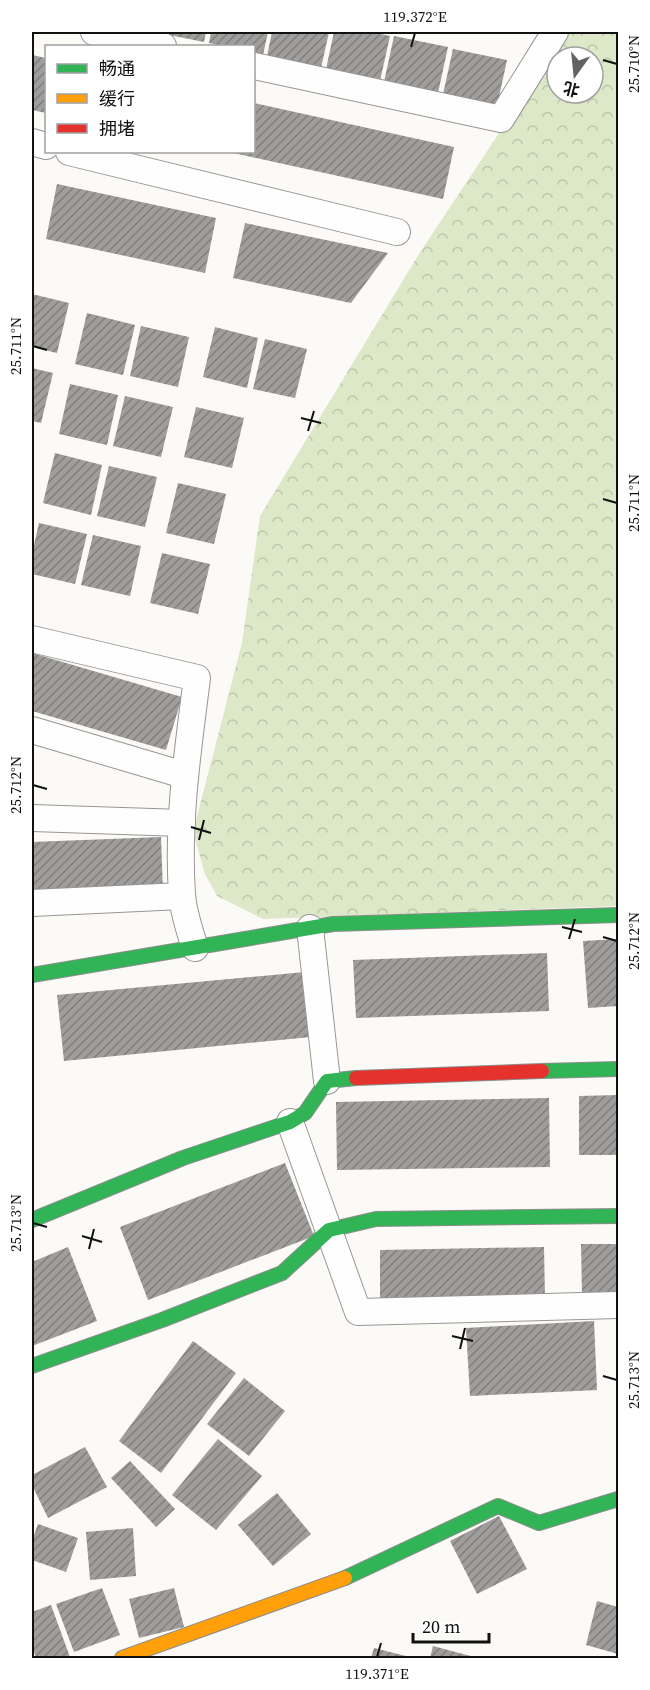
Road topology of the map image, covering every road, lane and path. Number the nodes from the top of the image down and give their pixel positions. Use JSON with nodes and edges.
{"nodes":[{"id":1,"x":94,"y":32,"type":"edge"},
{"id":2,"x":555,"y":32,"type":"edge"},
{"id":3,"x":158,"y":45,"type":"edge"},
{"id":4,"x":255,"y":66,"type":"edge"},
{"id":5,"x":73,"y":153,"type":"edge"},
{"id":6,"x":397,"y":232,"type":"dead end"},
{"id":7,"x":32,"y":639,"type":"edge"},
{"id":8,"x":32,"y":730,"type":"edge"},
{"id":9,"x":184,"y":775,"type":"junction"},
{"id":10,"x":32,"y":818,"type":"edge"},
{"id":11,"x":182,"y":824,"type":"junction"},
{"id":12,"x":182,"y":896,"type":"junction"},
{"id":13,"x":32,"y":903,"type":"edge"},
{"id":14,"x":618,"y":915,"type":"edge"},
{"id":15,"x":310,"y":928,"type":"junction"},
{"id":16,"x":195,"y":948,"type":"junction"},
{"id":17,"x":32,"y":975,"type":"edge"},
{"id":18,"x":618,"y":1070,"type":"edge"},
{"id":19,"x":327,"y":1081,"type":"junction"},
{"id":20,"x":290,"y":1122,"type":"junction"},
{"id":21,"x":618,"y":1216,"type":"edge"},
{"id":22,"x":32,"y":1220,"type":"edge"},
{"id":23,"x":329,"y":1230,"type":"junction"},
{"id":24,"x":618,"y":1305,"type":"edge"},
{"id":25,"x":32,"y":1366,"type":"edge"},
{"id":26,"x":618,"y":1499,"type":"edge"},
{"id":27,"x":122,"y":1659,"type":"edge"}],
"edges":[{"from":1,"to":3,"type":"street"},
{"from":2,"to":4,"type":"street"},
{"from":5,"to":6,"type":"street"},
{"from":7,"to":9,"type":"street"},
{"from":8,"to":9,"type":"street"},
{"from":9,"to":11,"type":"street"},
{"from":10,"to":11,"type":"street"},
{"from":11,"to":12,"type":"street"},
{"from":12,"to":13,"type":"street"},
{"from":12,"to":16,"type":"street"},
{"from":14,"to":15,"type":"street"},
{"from":15,"to":16,"type":"street"},
{"from":15,"to":19,"type":"street"},
{"from":16,"to":17,"type":"street"},
{"from":18,"to":19,"type":"street"},
{"from":19,"to":20,"type":"street"},
{"from":20,"to":22,"type":"street"},
{"from":20,"to":23,"type":"street"},
{"from":21,"to":23,"type":"street"},
{"from":23,"to":24,"type":"street"},
{"from":23,"to":25,"type":"street"},
{"from":26,"to":27,"type":"street"}]}
